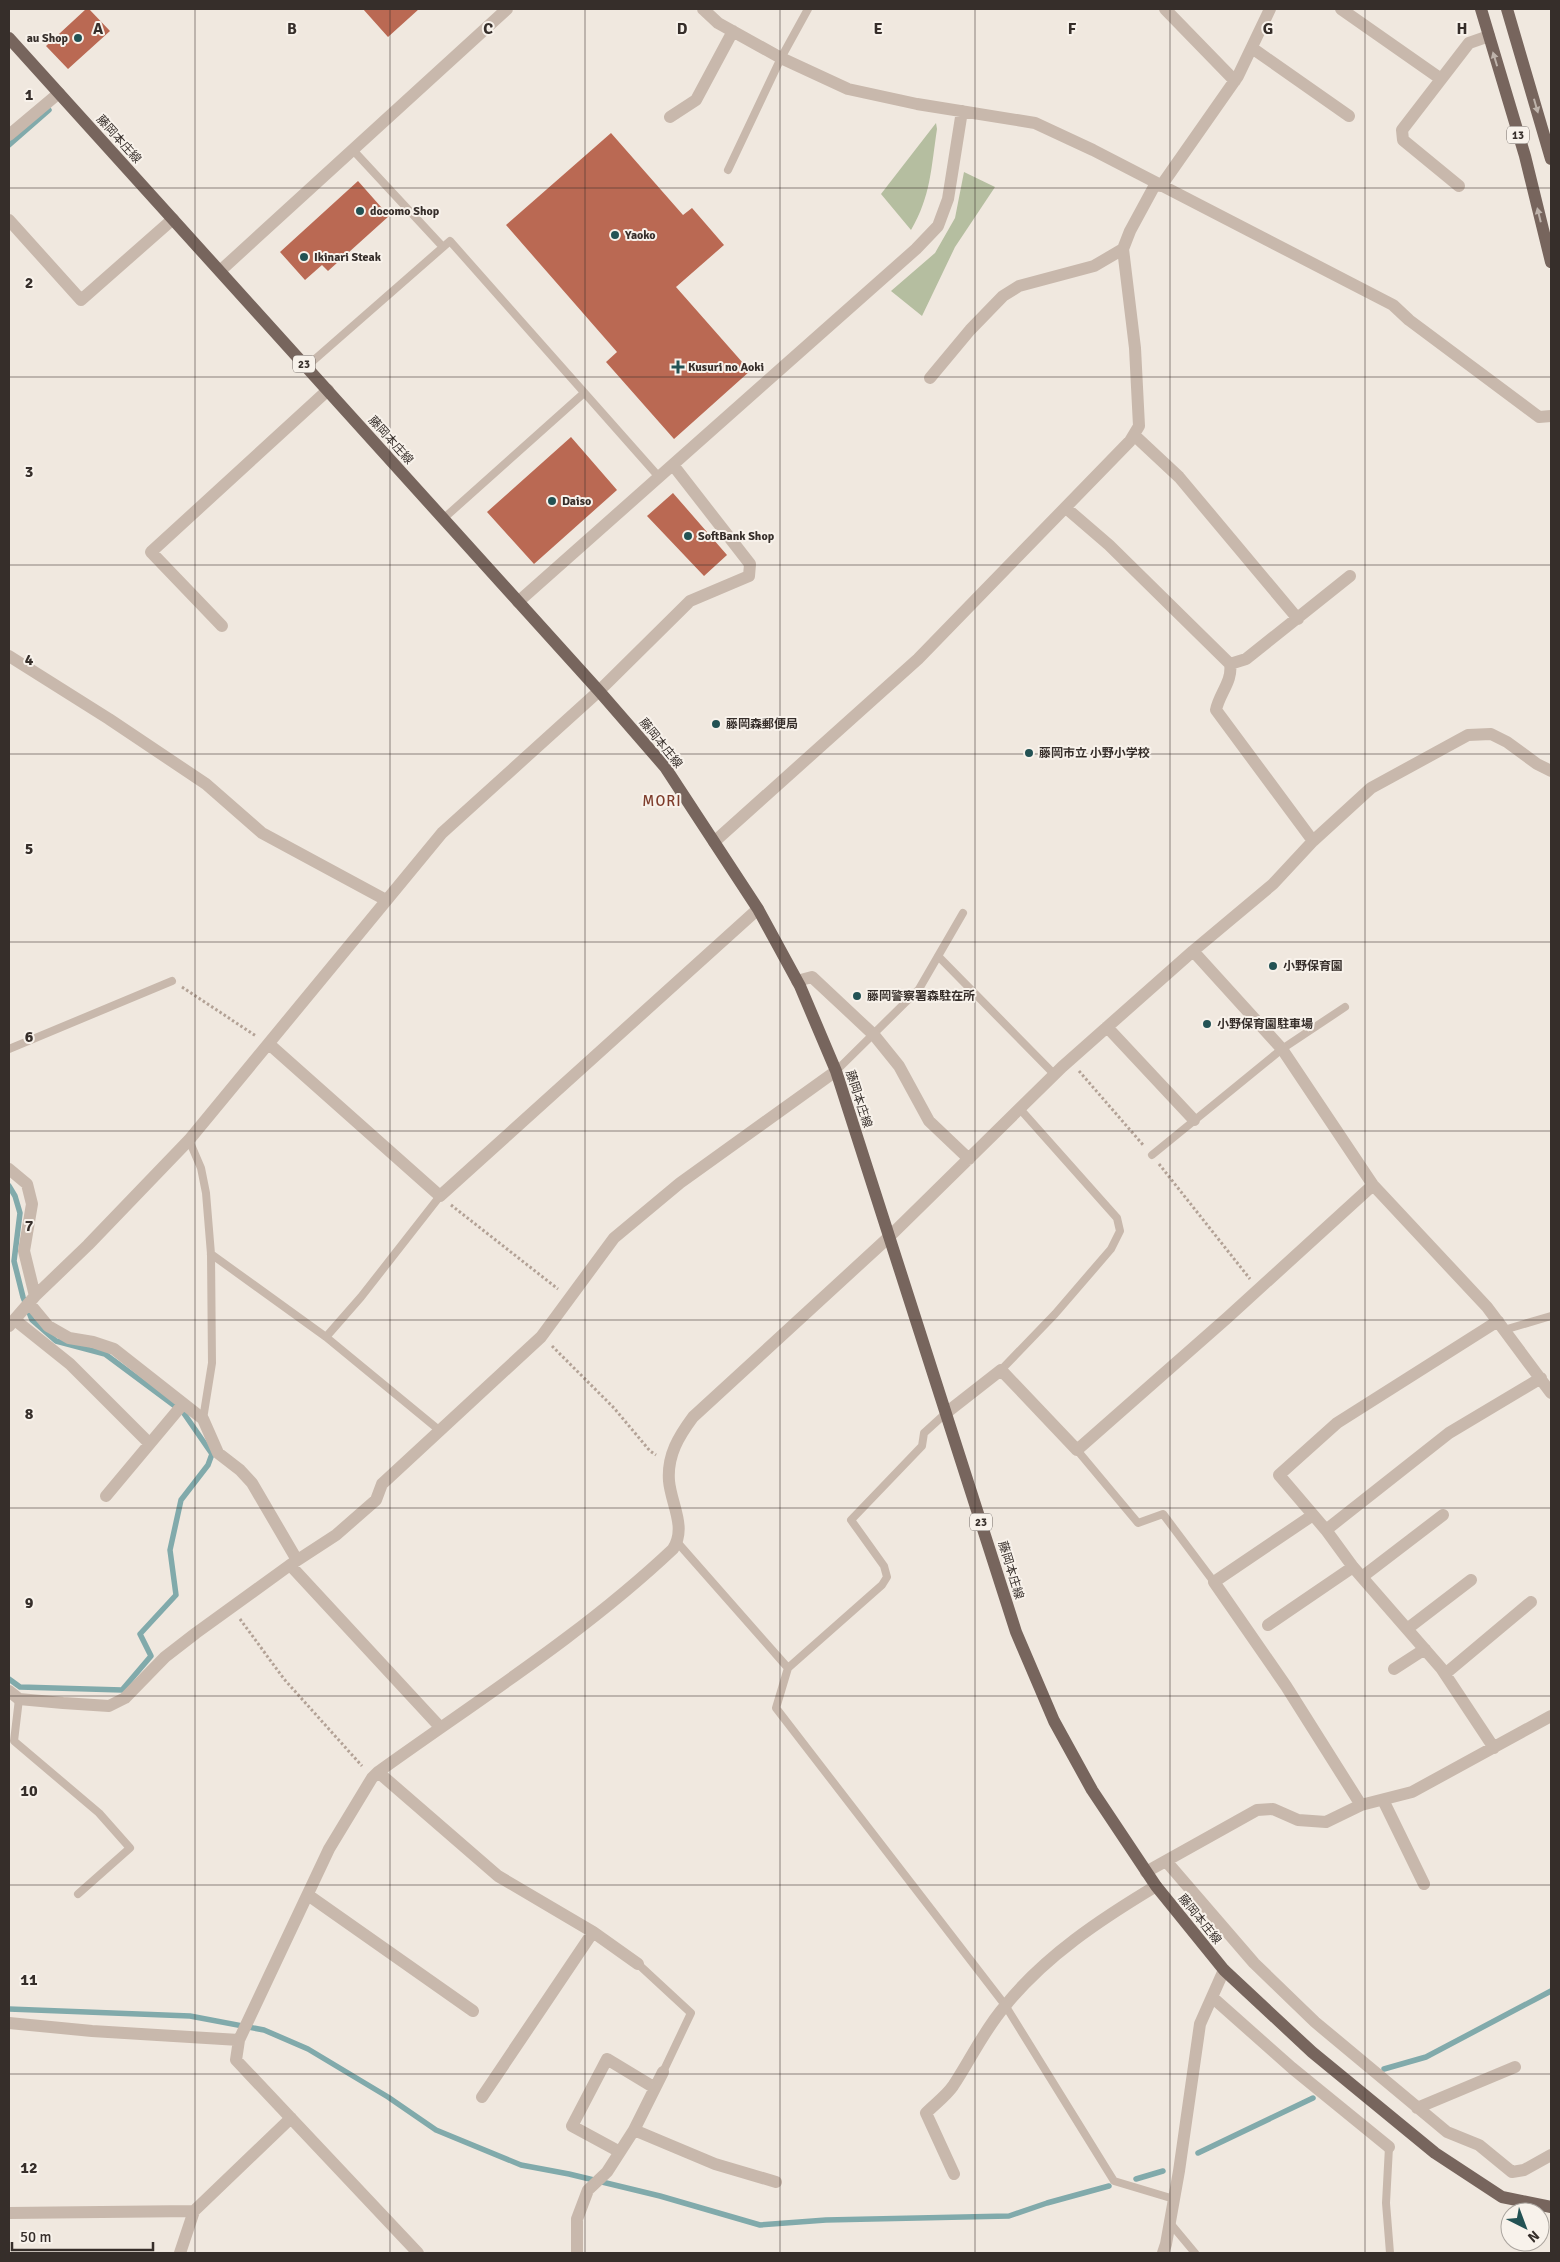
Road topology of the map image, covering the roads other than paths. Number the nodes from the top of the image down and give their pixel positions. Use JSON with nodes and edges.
{"nodes":[{"id":1,"x":507,"y":9,"type":"edge"},
{"id":2,"x":703,"y":9,"type":"edge"},
{"id":3,"x":808,"y":9,"type":"edge"},
{"id":4,"x":1165,"y":9,"type":"edge"},
{"id":5,"x":1270,"y":9,"type":"edge"},
{"id":6,"x":1341,"y":9,"type":"edge"},
{"id":7,"x":1481,"y":9,"type":"edge"},
{"id":8,"x":1507,"y":9,"type":"edge"},
{"id":9,"x":733,"y":31,"type":"junction"},
{"id":10,"x":1488,"y":36,"type":"junction"},
{"id":11,"x":9,"y":38,"type":"edge"},
{"id":12,"x":1252,"y":48,"type":"junction"},
{"id":13,"x":781,"y":58,"type":"junction"},
{"id":14,"x":1441,"y":78,"type":"junction"},
{"id":15,"x":1235,"y":81,"type":"junction"},
{"id":16,"x":59,"y":93,"type":"junction"},
{"id":17,"x":962,"y":111,"type":"junction"},
{"id":18,"x":1349,"y":116,"type":"dead end"},
{"id":19,"x":670,"y":117,"type":"dead end"},
{"id":20,"x":9,"y":135,"type":"edge"},
{"id":21,"x":352,"y":149,"type":"junction"},
{"id":22,"x":1551,"y":159,"type":"edge"},
{"id":23,"x":728,"y":170,"type":"dead end"},
{"id":24,"x":1158,"y":184,"type":"junction"},
{"id":25,"x":1459,"y":186,"type":"dead end"},
{"id":26,"x":173,"y":219,"type":"junction"},
{"id":27,"x":9,"y":220,"type":"edge"},
{"id":28,"x":443,"y":248,"type":"junction"},
{"id":29,"x":1123,"y":250,"type":"junction"},
{"id":30,"x":1551,"y":262,"type":"edge"},
{"id":31,"x":220,"y":271,"type":"junction"},
{"id":32,"x":306,"y":367,"type":"junction"},
{"id":33,"x":930,"y":378,"type":"dead end"},
{"id":34,"x":328,"y":390,"type":"junction"},
{"id":35,"x":584,"y":393,"type":"junction"},
{"id":36,"x":1551,"y":416,"type":"edge"},
{"id":37,"x":1134,"y":434,"type":"junction"},
{"id":38,"x":673,"y":465,"type":"junction"},
{"id":39,"x":659,"y":477,"type":"junction"},
{"id":40,"x":1066,"y":508,"type":"junction"},
{"id":41,"x":443,"y":519,"type":"junction"},
{"id":42,"x":1350,"y":576,"type":"dead end"},
{"id":43,"x":518,"y":602,"type":"junction"},
{"id":44,"x":1298,"y":619,"type":"junction"},
{"id":45,"x":222,"y":626,"type":"dead end"},
{"id":46,"x":9,"y":656,"type":"edge"},
{"id":47,"x":1230,"y":664,"type":"junction"},
{"id":48,"x":599,"y":691,"type":"junction"},
{"id":49,"x":1551,"y":771,"type":"edge"},
{"id":50,"x":1313,"y":841,"type":"junction"},
{"id":51,"x":714,"y":842,"type":"junction"},
{"id":52,"x":386,"y":900,"type":"junction"},
{"id":53,"x":758,"y":909,"type":"junction"},
{"id":54,"x":963,"y":913,"type":"dead end"},
{"id":55,"x":1193,"y":951,"type":"junction"},
{"id":56,"x":938,"y":956,"type":"junction"},
{"id":57,"x":172,"y":981,"type":"road end"},
{"id":58,"x":797,"y":981,"type":"junction"},
{"id":59,"x":1345,"y":1007,"type":"dead end"},
{"id":60,"x":1107,"y":1027,"type":"junction"},
{"id":61,"x":874,"y":1035,"type":"junction"},
{"id":62,"x":269,"y":1044,"type":"junction"},
{"id":63,"x":9,"y":1049,"type":"edge"},
{"id":64,"x":1282,"y":1049,"type":"junction"},
{"id":65,"x":836,"y":1071,"type":"junction"},
{"id":66,"x":1054,"y":1074,"type":"junction"},
{"id":67,"x":1020,"y":1109,"type":"junction"},
{"id":68,"x":1194,"y":1120,"type":"junction"},
{"id":69,"x":190,"y":1140,"type":"junction"},
{"id":70,"x":1152,"y":1155,"type":"road end"},
{"id":71,"x":969,"y":1159,"type":"junction"},
{"id":72,"x":9,"y":1169,"type":"edge"},
{"id":73,"x":1373,"y":1185,"type":"junction"},
{"id":74,"x":440,"y":1196,"type":"junction"},
{"id":75,"x":889,"y":1237,"type":"junction"},
{"id":76,"x":210,"y":1254,"type":"junction"},
{"id":77,"x":32,"y":1300,"type":"junction"},
{"id":78,"x":1551,"y":1316,"type":"edge"},
{"id":79,"x":12,"y":1323,"type":"edge"},
{"id":80,"x":1501,"y":1325,"type":"junction"},
{"id":81,"x":326,"y":1336,"type":"junction"},
{"id":82,"x":1001,"y":1370,"type":"junction"},
{"id":83,"x":1541,"y":1378,"type":"junction"},
{"id":84,"x":1551,"y":1394,"type":"edge"},
{"id":85,"x":183,"y":1404,"type":"junction"},
{"id":86,"x":946,"y":1412,"type":"junction"},
{"id":87,"x":203,"y":1419,"type":"junction"},
{"id":88,"x":439,"y":1430,"type":"junction"},
{"id":89,"x":149,"y":1444,"type":"junction"},
{"id":90,"x":1077,"y":1450,"type":"junction"},
{"id":91,"x":106,"y":1496,"type":"dead end"},
{"id":92,"x":1313,"y":1515,"type":"junction"},
{"id":93,"x":1443,"y":1515,"type":"dead end"},
{"id":94,"x":1326,"y":1530,"type":"junction"},
{"id":95,"x":678,"y":1542,"type":"junction"},
{"id":96,"x":294,"y":1563,"type":"junction"},
{"id":97,"x":1353,"y":1566,"type":"junction"},
{"id":98,"x":1362,"y":1577,"type":"junction"},
{"id":99,"x":1471,"y":1580,"type":"dead end"},
{"id":100,"x":1214,"y":1582,"type":"junction"},
{"id":101,"x":1531,"y":1602,"type":"dead end"},
{"id":102,"x":1268,"y":1625,"type":"dead end"},
{"id":103,"x":1407,"y":1629,"type":"junction"},
{"id":104,"x":1425,"y":1649,"type":"junction"},
{"id":105,"x":788,"y":1668,"type":"junction"},
{"id":106,"x":1394,"y":1669,"type":"dead end"},
{"id":107,"x":1445,"y":1674,"type":"junction"},
{"id":108,"x":9,"y":1691,"type":"edge"},
{"id":109,"x":19,"y":1699,"type":"junction"},
{"id":110,"x":1551,"y":1716,"type":"edge"},
{"id":111,"x":440,"y":1727,"type":"junction"},
{"id":112,"x":1494,"y":1748,"type":"junction"},
{"id":113,"x":375,"y":1775,"type":"junction"},
{"id":114,"x":1382,"y":1800,"type":"junction"},
{"id":115,"x":1361,"y":1806,"type":"junction"},
{"id":116,"x":1166,"y":1860,"type":"junction"},
{"id":117,"x":1146,"y":1872,"type":"junction"},
{"id":118,"x":1424,"y":1884,"type":"dead end"},
{"id":119,"x":1156,"y":1886,"type":"junction"},
{"id":120,"x":78,"y":1894,"type":"dead end"},
{"id":121,"x":308,"y":1895,"type":"junction"},
{"id":122,"x":593,"y":1932,"type":"junction"},
{"id":123,"x":638,"y":1964,"type":"joint"},
{"id":124,"x":1224,"y":1970,"type":"junction"},
{"id":125,"x":1212,"y":1997,"type":"junction"},
{"id":126,"x":1005,"y":2005,"type":"junction"},
{"id":127,"x":474,"y":2011,"type":"dead end"},
{"id":128,"x":9,"y":2023,"type":"edge"},
{"id":129,"x":239,"y":2040,"type":"junction"},
{"id":130,"x":1514,"y":2067,"type":"dead end"},
{"id":131,"x":663,"y":2072,"type":"joint"},
{"id":132,"x":655,"y":2088,"type":"junction"},
{"id":133,"x":482,"y":2097,"type":"dead end"},
{"id":134,"x":1417,"y":2108,"type":"junction"},
{"id":135,"x":291,"y":2118,"type":"junction"},
{"id":136,"x":634,"y":2130,"type":"junction"},
{"id":137,"x":1389,"y":2147,"type":"joint"},
{"id":138,"x":620,"y":2152,"type":"junction"},
{"id":139,"x":1551,"y":2155,"type":"edge"},
{"id":140,"x":954,"y":2174,"type":"dead end"},
{"id":141,"x":776,"y":2182,"type":"dead end"},
{"id":142,"x":1174,"y":2198,"type":"junction"},
{"id":143,"x":1551,"y":2207,"type":"edge"},
{"id":144,"x":194,"y":2211,"type":"junction"},
{"id":145,"x":9,"y":2213,"type":"edge"},
{"id":146,"x":1170,"y":2223,"type":"junction"},
{"id":147,"x":180,"y":2253,"type":"edge"},
{"id":148,"x":418,"y":2253,"type":"edge"},
{"id":149,"x":577,"y":2253,"type":"edge"},
{"id":150,"x":1163,"y":2253,"type":"edge"},
{"id":151,"x":1195,"y":2253,"type":"edge"},
{"id":152,"x":1390,"y":2253,"type":"edge"}],
"edges":[{"from":1,"to":21,"type":"street"},
{"from":2,"to":9,"type":"street"},
{"from":3,"to":13,"type":"lane"},
{"from":4,"to":15,"type":"street"},
{"from":5,"to":12,"type":"street"},
{"from":6,"to":14,"type":"street"},
{"from":7,"to":10,"type":"main road","number":"13"},
{"from":8,"to":22,"type":"main road","number":"13","one_way":true},
{"from":9,"to":13,"type":"street"},
{"from":9,"to":19,"type":"street"},
{"from":10,"to":14,"type":"street"},
{"from":30,"to":10,"type":"main road","number":"13","one_way":true},
{"from":11,"to":16,"type":"main road","name":"藤岡本庄線","number":"23"},
{"from":12,"to":15,"type":"street"},
{"from":12,"to":18,"type":"street"},
{"from":13,"to":17,"type":"street"},
{"from":13,"to":23,"type":"lane"},
{"from":14,"to":25,"type":"street"},
{"from":15,"to":24,"type":"street"},
{"from":16,"to":20,"type":"street"},
{"from":16,"to":26,"type":"main road","name":"藤岡本庄線","number":"23"},
{"from":17,"to":24,"type":"street"},
{"from":17,"to":38,"type":"street"},
{"from":21,"to":28,"type":"lane"},
{"from":21,"to":31,"type":"street"},
{"from":24,"to":29,"type":"street"},
{"from":24,"to":36,"type":"street"},
{"from":26,"to":27,"type":"street"},
{"from":26,"to":31,"type":"main road","name":"藤岡本庄線","number":"23"},
{"from":28,"to":32,"type":"lane"},
{"from":28,"to":35,"type":"lane"},
{"from":29,"to":33,"type":"street"},
{"from":29,"to":37,"type":"street"},
{"from":31,"to":32,"type":"main road","name":"藤岡本庄線","number":"23"},
{"from":32,"to":34,"type":"main road","name":"藤岡本庄線","number":"23"},
{"from":34,"to":41,"type":"main road","name":"藤岡本庄線","number":"23"},
{"from":34,"to":45,"type":"street"},
{"from":35,"to":39,"type":"lane"},
{"from":35,"to":41,"type":"lane"},
{"from":37,"to":40,"type":"street"},
{"from":37,"to":44,"type":"street"},
{"from":38,"to":39,"type":"street"},
{"from":38,"to":48,"type":"street"},
{"from":39,"to":43,"type":"street"},
{"from":40,"to":47,"type":"street"},
{"from":40,"to":51,"type":"street"},
{"from":41,"to":43,"type":"main road","name":"藤岡本庄線","number":"23"},
{"from":42,"to":44,"type":"street"},
{"from":43,"to":48,"type":"main road","name":"藤岡本庄線","number":"23"},
{"from":44,"to":47,"type":"street"},
{"from":46,"to":52,"type":"street"},
{"from":47,"to":50,"type":"street"},
{"from":48,"to":51,"type":"main road","name":"藤岡本庄線","number":"23"},
{"from":48,"to":52,"type":"street"},
{"from":49,"to":50,"type":"street"},
{"from":50,"to":55,"type":"street"},
{"from":51,"to":53,"type":"main road","name":"藤岡本庄線","number":"23"},
{"from":52,"to":62,"type":"street"},
{"from":53,"to":58,"type":"main road","name":"藤岡本庄線","number":"23"},
{"from":53,"to":74,"type":"street"},
{"from":54,"to":56,"type":"lane"},
{"from":55,"to":60,"type":"street"},
{"from":55,"to":64,"type":"street"},
{"from":56,"to":61,"type":"lane"},
{"from":56,"to":66,"type":"lane"},
{"from":57,"to":63,"type":"lane"},
{"from":58,"to":61,"type":"street"},
{"from":58,"to":65,"type":"main road","name":"藤岡本庄線","number":"23"},
{"from":59,"to":64,"type":"lane"},
{"from":60,"to":66,"type":"street"},
{"from":60,"to":68,"type":"street"},
{"from":61,"to":65,"type":"lane"},
{"from":61,"to":71,"type":"street"},
{"from":62,"to":69,"type":"street"},
{"from":62,"to":74,"type":"street"},
{"from":64,"to":68,"type":"lane"},
{"from":64,"to":73,"type":"street"},
{"from":65,"to":75,"type":"main road","name":"藤岡本庄線","number":"23"},
{"from":65,"to":88,"type":"street"},
{"from":66,"to":67,"type":"street"},
{"from":67,"to":71,"type":"street"},
{"from":67,"to":82,"type":"lane"},
{"from":68,"to":70,"type":"lane"},
{"from":69,"to":76,"type":"lane"},
{"from":69,"to":77,"type":"street"},
{"from":71,"to":75,"type":"street"},
{"from":72,"to":77,"type":"street"},
{"from":73,"to":80,"type":"street"},
{"from":73,"to":90,"type":"street"},
{"from":74,"to":81,"type":"lane"},
{"from":75,"to":86,"type":"main road","name":"藤岡本庄線","number":"23"},
{"from":75,"to":95,"type":"street"},
{"from":76,"to":81,"type":"lane"},
{"from":76,"to":87,"type":"lane"},
{"from":77,"to":79,"type":"street"},
{"from":77,"to":85,"type":"street"},
{"from":78,"to":80,"type":"lane"},
{"from":79,"to":89,"type":"street"},
{"from":80,"to":83,"type":"street"},
{"from":80,"to":92,"type":"street"},
{"from":81,"to":88,"type":"lane"},
{"from":82,"to":86,"type":"street"},
{"from":82,"to":90,"type":"street"},
{"from":83,"to":84,"type":"street"},
{"from":83,"to":94,"type":"street"},
{"from":85,"to":87,"type":"street"},
{"from":85,"to":89,"type":"street"},
{"from":86,"to":105,"type":"lane"},
{"from":86,"to":117,"type":"main road","name":"藤岡本庄線","number":"23"},
{"from":87,"to":96,"type":"street"},
{"from":88,"to":96,"type":"street"},
{"from":89,"to":91,"type":"street"},
{"from":90,"to":100,"type":"lane"},
{"from":92,"to":94,"type":"street"},
{"from":92,"to":100,"type":"street"},
{"from":93,"to":98,"type":"street"},
{"from":94,"to":97,"type":"street"},
{"from":95,"to":105,"type":"lane"},
{"from":95,"to":111,"type":"street"},
{"from":96,"to":109,"type":"street"},
{"from":96,"to":111,"type":"street"},
{"from":97,"to":98,"type":"street"},
{"from":97,"to":102,"type":"street"},
{"from":98,"to":103,"type":"street"},
{"from":99,"to":103,"type":"street"},
{"from":100,"to":115,"type":"street"},
{"from":101,"to":107,"type":"street"},
{"from":103,"to":104,"type":"street"},
{"from":104,"to":106,"type":"street"},
{"from":104,"to":107,"type":"street"},
{"from":105,"to":126,"type":"lane"},
{"from":107,"to":112,"type":"street"},
{"from":108,"to":109,"type":"street"},
{"from":109,"to":120,"type":"lane"},
{"from":110,"to":112,"type":"street"},
{"from":111,"to":113,"type":"street"},
{"from":112,"to":114,"type":"street"},
{"from":113,"to":121,"type":"street"},
{"from":113,"to":122,"type":"street"},
{"from":114,"to":115,"type":"street"},
{"from":114,"to":118,"type":"street"},
{"from":115,"to":116,"type":"street"},
{"from":116,"to":117,"type":"street"},
{"from":116,"to":134,"type":"street"},
{"from":117,"to":119,"type":"main road","name":"藤岡本庄線","number":"23"},
{"from":119,"to":124,"type":"main road","name":"藤岡本庄線","number":"23"},
{"from":119,"to":126,"type":"street"},
{"from":121,"to":127,"type":"street"},
{"from":121,"to":129,"type":"street"},
{"from":122,"to":123,"type":"street"},
{"from":122,"to":133,"type":"street"},
{"from":123,"to":131,"type":"lane"},
{"from":124,"to":125,"type":"street"},
{"from":124,"to":143,"type":"main road","name":"藤岡本庄線","number":"23"},
{"from":125,"to":137,"type":"street"},
{"from":125,"to":142,"type":"street"},
{"from":126,"to":140,"type":"street"},
{"from":126,"to":142,"type":"lane"},
{"from":128,"to":129,"type":"street"},
{"from":129,"to":135,"type":"street"},
{"from":130,"to":134,"type":"street"},
{"from":131,"to":132,"type":"street"},
{"from":132,"to":136,"type":"street"},
{"from":132,"to":138,"type":"street"},
{"from":134,"to":139,"type":"street"},
{"from":135,"to":144,"type":"street"},
{"from":135,"to":148,"type":"street"},
{"from":136,"to":138,"type":"street"},
{"from":136,"to":141,"type":"street"},
{"from":137,"to":152,"type":"lane"},
{"from":138,"to":149,"type":"street"},
{"from":142,"to":146,"type":"street"},
{"from":144,"to":145,"type":"street"},
{"from":144,"to":147,"type":"street"},
{"from":146,"to":150,"type":"street"},
{"from":146,"to":151,"type":"lane"}]}
